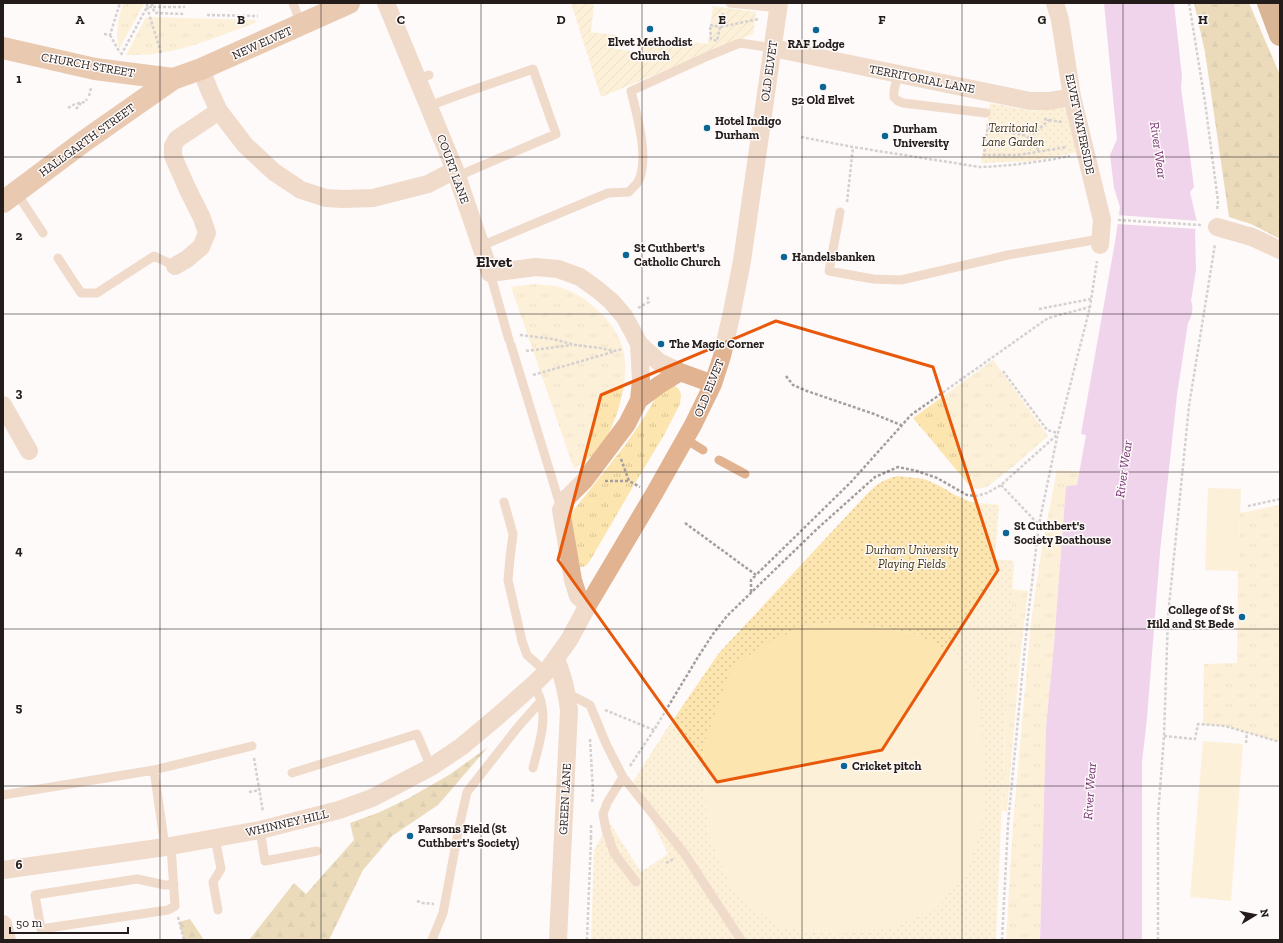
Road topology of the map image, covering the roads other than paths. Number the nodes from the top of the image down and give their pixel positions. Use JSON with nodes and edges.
{"nodes":[{"id":1,"x":293,"y":3,"type":"edge"},
{"id":2,"x":349,"y":3,"type":"edge"},
{"id":3,"x":386,"y":3,"type":"edge"},
{"id":4,"x":730,"y":3,"type":"edge"},
{"id":5,"x":1055,"y":3,"type":"edge"},
{"id":6,"x":1268,"y":3,"type":"edge"},
{"id":7,"x":778,"y":9,"type":"edge"},
{"id":8,"x":301,"y":25,"type":"junction"},
{"id":9,"x":1280,"y":35,"type":"edge"},
{"id":10,"x":3,"y":48,"type":"edge"},
{"id":11,"x":773,"y":48,"type":"junction"},
{"id":12,"x":201,"y":69,"type":"junction"},
{"id":13,"x":898,"y":74,"type":"junction"},
{"id":14,"x":173,"y":79,"type":"junction"},
{"id":15,"x":1072,"y":97,"type":"junction"},
{"id":16,"x":429,"y":106,"type":"junction"},
{"id":17,"x":219,"y":111,"type":"junction"},
{"id":18,"x":987,"y":117,"type":"road end"},
{"id":19,"x":456,"y":173,"type":"junction"},
{"id":20,"x":10,"y":197,"type":"edge"},
{"id":21,"x":840,"y":212,"type":"road end"},
{"id":22,"x":1211,"y":226,"type":"road end"},
{"id":23,"x":43,"y":233,"type":"dead end"},
{"id":24,"x":1100,"y":242,"type":"joint"},
{"id":25,"x":480,"y":246,"type":"junction"},
{"id":26,"x":1280,"y":250,"type":"edge"},
{"id":27,"x":58,"y":258,"type":"dead end"},
{"id":28,"x":175,"y":266,"type":"joint"},
{"id":29,"x":490,"y":273,"type":"junction"},
{"id":30,"x":639,"y":344,"type":"junction"},
{"id":31,"x":680,"y":372,"type":"junction"},
{"id":32,"x":713,"y":384,"type":"junction"},
{"id":33,"x":639,"y":400,"type":"junction"},
{"id":34,"x":3,"y":405,"type":"edge"},
{"id":35,"x":686,"y":439,"type":"junction"},
{"id":36,"x":703,"y":450,"type":"dead end"},
{"id":37,"x":29,"y":451,"type":"dead end"},
{"id":38,"x":719,"y":460,"type":"dead end"},
{"id":39,"x":745,"y":474,"type":"dead end"},
{"id":40,"x":504,"y":502,"type":"dead end"},
{"id":41,"x":561,"y":510,"type":"junction"},
{"id":42,"x":588,"y":605,"type":"junction"},
{"id":43,"x":545,"y":672,"type":"junction"},
{"id":44,"x":567,"y":693,"type":"junction"},
{"id":45,"x":541,"y":701,"type":"junction"},
{"id":46,"x":252,"y":746,"type":"road end"},
{"id":47,"x":431,"y":767,"type":"junction"},
{"id":48,"x":533,"y":768,"type":"dead end"},
{"id":49,"x":154,"y":770,"type":"junction"},
{"id":50,"x":292,"y":773,"type":"dead end"},
{"id":51,"x":623,"y":777,"type":"junction"},
{"id":52,"x":3,"y":795,"type":"edge"},
{"id":53,"x":263,"y":829,"type":"junction"},
{"id":54,"x":216,"y":838,"type":"junction"},
{"id":55,"x":168,"y":846,"type":"junction"},
{"id":56,"x":317,"y":852,"type":"dead end"},
{"id":57,"x":3,"y":870,"type":"edge"},
{"id":58,"x":636,"y":882,"type":"dead end"},
{"id":59,"x":174,"y":884,"type":"junction"},
{"id":60,"x":218,"y":910,"type":"dead end"},
{"id":61,"x":3,"y":924,"type":"edge"},
{"id":62,"x":7,"y":940,"type":"edge"},
{"id":63,"x":432,"y":940,"type":"edge"},
{"id":64,"x":558,"y":940,"type":"edge"},
{"id":65,"x":741,"y":940,"type":"edge"}],
"edges":[{"from":1,"to":8,"type":"lane"},
{"from":2,"to":8,"type":"street","name":"NEW ELVET"},
{"from":3,"to":16,"type":"street","name":"COURT LANE"},
{"from":4,"to":7,"type":"lane"},
{"from":5,"to":15,"type":"street","name":"ELVET WATERSIDE"},
{"from":6,"to":9,"type":"highway"},
{"from":7,"to":11,"type":"street","name":"OLD ELVET"},
{"from":8,"to":12,"type":"street","name":"NEW ELVET"},
{"from":10,"to":14,"type":"street","name":"CHURCH STREET"},
{"from":11,"to":13,"type":"street","name":"TERRITORIAL LANE"},
{"from":11,"to":25,"type":"lane"},
{"from":11,"to":32,"type":"street","name":"OLD ELVET"},
{"from":12,"to":14,"type":"street","name":"NEW ELVET"},
{"from":12,"to":17,"type":"street"},
{"from":13,"to":15,"type":"street","name":"TERRITORIAL LANE"},
{"from":13,"to":18,"type":"lane"},
{"from":14,"to":20,"type":"street","name":"HALLGARTH STREET"},
{"from":15,"to":24,"type":"street","name":"ELVET WATERSIDE"},
{"from":16,"to":19,"type":"street","name":"COURT LANE"},
{"from":16,"to":19,"type":"lane"},
{"from":17,"to":19,"type":"street"},
{"from":17,"to":28,"type":"street"},
{"from":19,"to":25,"type":"street","name":"COURT LANE"},
{"from":20,"to":23,"type":"lane"},
{"from":21,"to":24,"type":"lane"},
{"from":22,"to":26,"type":"street"},
{"from":25,"to":29,"type":"street","name":"COURT LANE"},
{"from":27,"to":28,"type":"lane"},
{"from":29,"to":30,"type":"street"},
{"from":29,"to":41,"type":"lane"},
{"from":30,"to":31,"type":"street"},
{"from":30,"to":33,"type":"street"},
{"from":31,"to":32,"type":"street"},
{"from":31,"to":33,"type":"street"},
{"from":32,"to":35,"type":"street","name":"OLD ELVET"},
{"from":33,"to":41,"type":"street"},
{"from":34,"to":37,"type":"street"},
{"from":35,"to":36,"type":"lane"},
{"from":35,"to":42,"type":"street","name":"OLD ELVET"},
{"from":38,"to":39,"type":"lane"},
{"from":40,"to":43,"type":"lane"},
{"from":41,"to":42,"type":"street"},
{"from":42,"to":43,"type":"street","name":"OLD ELVET"},
{"from":43,"to":44,"type":"street","name":"GREEN LANE"},
{"from":43,"to":45,"type":"lane"},
{"from":43,"to":47,"type":"street","name":"WHINNEY HILL"},
{"from":44,"to":51,"type":"lane"},
{"from":44,"to":64,"type":"street","name":"GREEN LANE"},
{"from":45,"to":48,"type":"lane"},
{"from":45,"to":63,"type":"lane"},
{"from":46,"to":49,"type":"lane"},
{"from":47,"to":50,"type":"lane"},
{"from":47,"to":53,"type":"street","name":"WHINNEY HILL"},
{"from":49,"to":52,"type":"lane"},
{"from":49,"to":55,"type":"lane"},
{"from":51,"to":58,"type":"lane"},
{"from":51,"to":65,"type":"lane"},
{"from":53,"to":54,"type":"street","name":"WHINNEY HILL"},
{"from":53,"to":56,"type":"lane"},
{"from":54,"to":55,"type":"street","name":"WHINNEY HILL"},
{"from":54,"to":60,"type":"lane"},
{"from":55,"to":57,"type":"street","name":"WHINNEY HILL"},
{"from":55,"to":59,"type":"lane"},
{"from":59,"to":59,"type":"lane"},
{"from":61,"to":62,"type":"street"}]}
